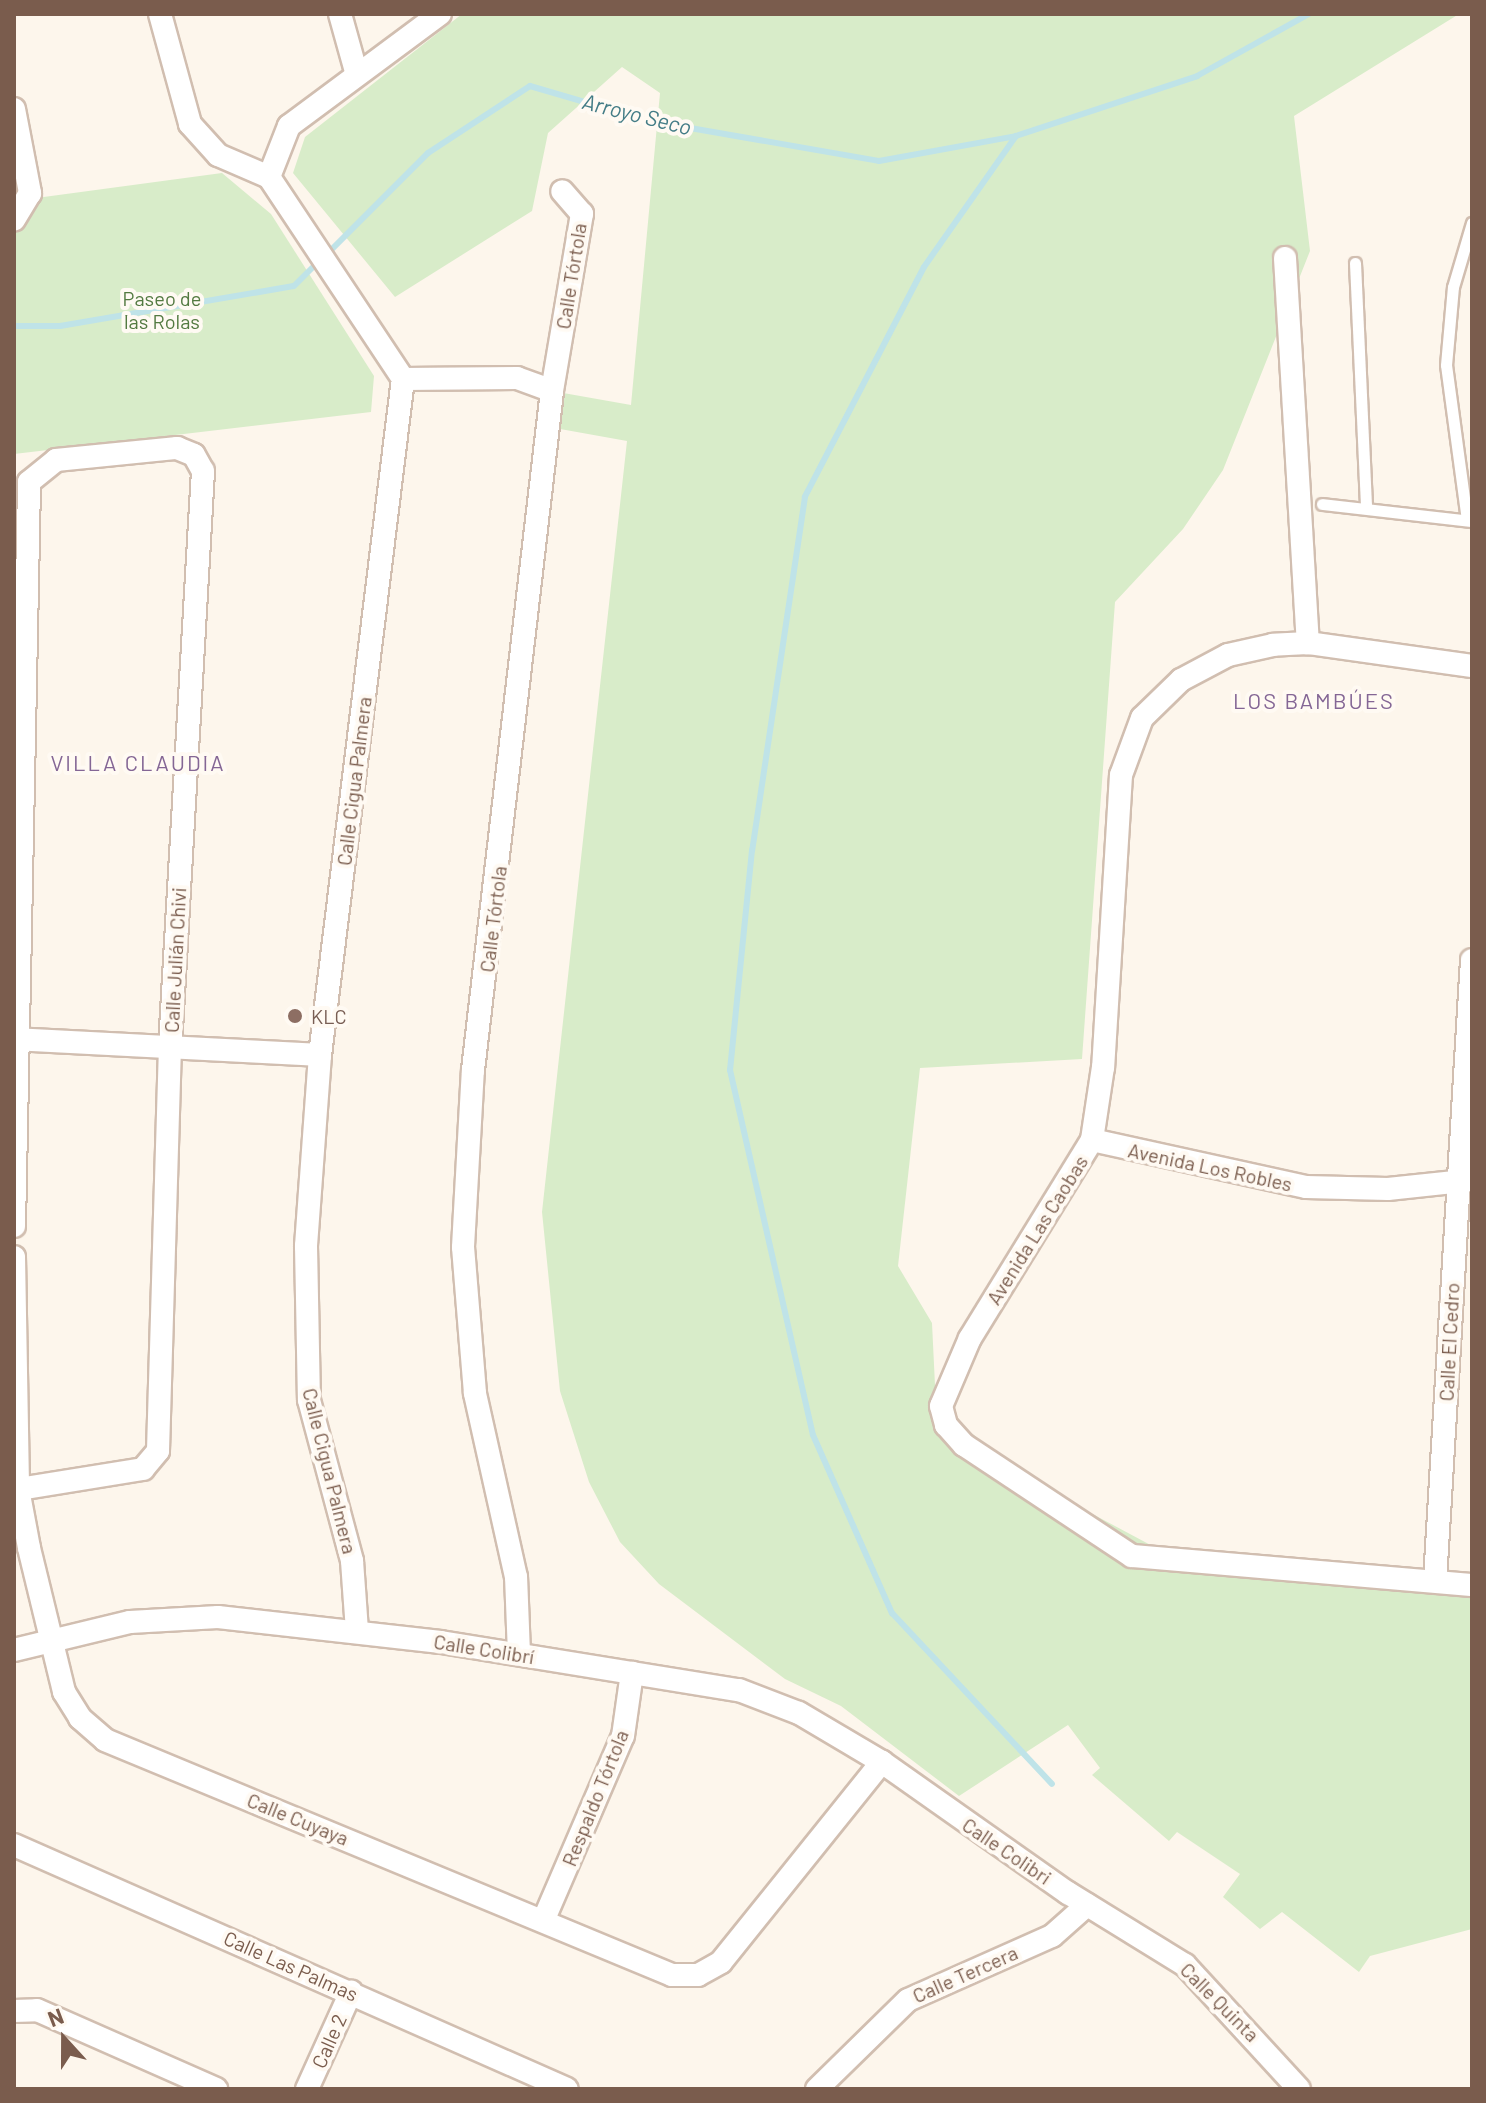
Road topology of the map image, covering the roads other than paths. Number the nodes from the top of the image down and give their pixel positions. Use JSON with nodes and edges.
{"nodes":[{"id":1,"x":160,"y":14,"type":"edge"},
{"id":2,"x":340,"y":14,"type":"edge"},
{"id":3,"x":440,"y":14,"type":"edge"},
{"id":4,"x":357,"y":75,"type":"junction"},
{"id":5,"x":14,"y":109,"type":"edge"},
{"id":6,"x":269,"y":177,"type":"junction"},
{"id":7,"x":562,"y":191,"type":"dead end"},
{"id":8,"x":17,"y":218,"type":"edge"},
{"id":9,"x":1472,"y":223,"type":"edge"},
{"id":10,"x":1285,"y":258,"type":"dead end"},
{"id":11,"x":1355,"y":263,"type":"dead end"},
{"id":12,"x":403,"y":379,"type":"junction"},
{"id":13,"x":552,"y":391,"type":"junction"},
{"id":14,"x":1322,"y":504,"type":"dead end"},
{"id":15,"x":1366,"y":508,"type":"junction"},
{"id":16,"x":1470,"y":521,"type":"edge"},
{"id":17,"x":1308,"y":643,"type":"junction"},
{"id":18,"x":1472,"y":666,"type":"edge"},
{"id":19,"x":1472,"y":960,"type":"edge"},
{"id":20,"x":17,"y":1039,"type":"edge"},
{"id":21,"x":170,"y":1046,"type":"junction"},
{"id":22,"x":320,"y":1055,"type":"junction"},
{"id":23,"x":1092,"y":1140,"type":"junction"},
{"id":24,"x":1465,"y":1181,"type":"edge"},
{"id":25,"x":14,"y":1226,"type":"edge"},
{"id":26,"x":14,"y":1257,"type":"edge"},
{"id":27,"x":16,"y":1489,"type":"edge"},
{"id":28,"x":1435,"y":1581,"type":"junction"},
{"id":29,"x":1472,"y":1585,"type":"edge"},
{"id":30,"x":357,"y":1631,"type":"junction"},
{"id":31,"x":47,"y":1639,"type":"junction"},
{"id":32,"x":14,"y":1650,"type":"edge"},
{"id":33,"x":519,"y":1654,"type":"junction"},
{"id":34,"x":632,"y":1673,"type":"junction"},
{"id":35,"x":882,"y":1762,"type":"junction"},
{"id":36,"x":928,"y":1795,"type":"joint"},
{"id":37,"x":14,"y":1845,"type":"edge"},
{"id":38,"x":1087,"y":1905,"type":"junction"},
{"id":39,"x":544,"y":1919,"type":"junction"},
{"id":40,"x":351,"y":1992,"type":"junction"},
{"id":41,"x":14,"y":2011,"type":"edge"},
{"id":42,"x":216,"y":2089,"type":"edge"},
{"id":43,"x":307,"y":2089,"type":"edge"},
{"id":44,"x":567,"y":2089,"type":"edge"},
{"id":45,"x":817,"y":2089,"type":"edge"},
{"id":46,"x":1299,"y":2089,"type":"edge"}],
"edges":[{"from":1,"to":6,"type":"street"},
{"from":2,"to":4,"type":"street"},
{"from":3,"to":4,"type":"street"},
{"from":4,"to":6,"type":"street"},
{"from":5,"to":8,"type":"street"},
{"from":6,"to":12,"type":"street"},
{"from":7,"to":13,"type":"street","name":"Calle Tórtola"},
{"from":9,"to":16,"type":"lane"},
{"from":10,"to":17,"type":"street"},
{"from":11,"to":15,"type":"lane"},
{"from":12,"to":13,"type":"street"},
{"from":12,"to":22,"type":"street","name":"Calle Cigua Palmera"},
{"from":13,"to":33,"type":"street","name":"Calle Tórtola"},
{"from":14,"to":15,"type":"lane"},
{"from":15,"to":16,"type":"lane"},
{"from":17,"to":18,"type":"street","name":"Avenida Las Caobas"},
{"from":17,"to":23,"type":"street","name":"Avenida Las Caobas"},
{"from":19,"to":24,"type":"street","name":"Calle El Cedro"},
{"from":20,"to":21,"type":"street"},
{"from":20,"to":21,"type":"street","name":"Calle Julián Chivi"},
{"from":20,"to":25,"type":"street"},
{"from":21,"to":22,"type":"street"},
{"from":21,"to":27,"type":"street","name":"Calle Julián Chivi"},
{"from":22,"to":30,"type":"street","name":"Calle Cigua Palmera"},
{"from":23,"to":24,"type":"street","name":"Avenida Los Robles"},
{"from":23,"to":28,"type":"street","name":"Avenida Las Caobas"},
{"from":24,"to":28,"type":"street","name":"Calle El Cedro"},
{"from":26,"to":27,"type":"street","name":"Calle Cuyaya"},
{"from":27,"to":31,"type":"street","name":"Calle Cuyaya"},
{"from":28,"to":29,"type":"street","name":"Avenida Las Caobas"},
{"from":30,"to":31,"type":"street","name":"Calle Colibrí"},
{"from":30,"to":33,"type":"street","name":"Calle Colibrí"},
{"from":31,"to":32,"type":"street","name":"Calle Colibrí"},
{"from":31,"to":39,"type":"street","name":"Calle Cuyaya"},
{"from":33,"to":34,"type":"street","name":"Calle Colibrí"},
{"from":34,"to":35,"type":"street","name":"Calle Colibrí"},
{"from":34,"to":39,"type":"street","name":"Respaldo Tórtola"},
{"from":35,"to":36,"type":"street","name":"Calle Colibrí"},
{"from":35,"to":39,"type":"street","name":"Calle Cuyaya"},
{"from":36,"to":38,"type":"street","name":"Calle Colibri"},
{"from":37,"to":40,"type":"street","name":"Calle Las Palmas"},
{"from":38,"to":45,"type":"street","name":"Calle Tercera"},
{"from":38,"to":46,"type":"street","name":"Calle Quinta"},
{"from":40,"to":43,"type":"street","name":"Calle 2"},
{"from":40,"to":44,"type":"street","name":"Calle Las Palmas"},
{"from":41,"to":42,"type":"street"}]}
